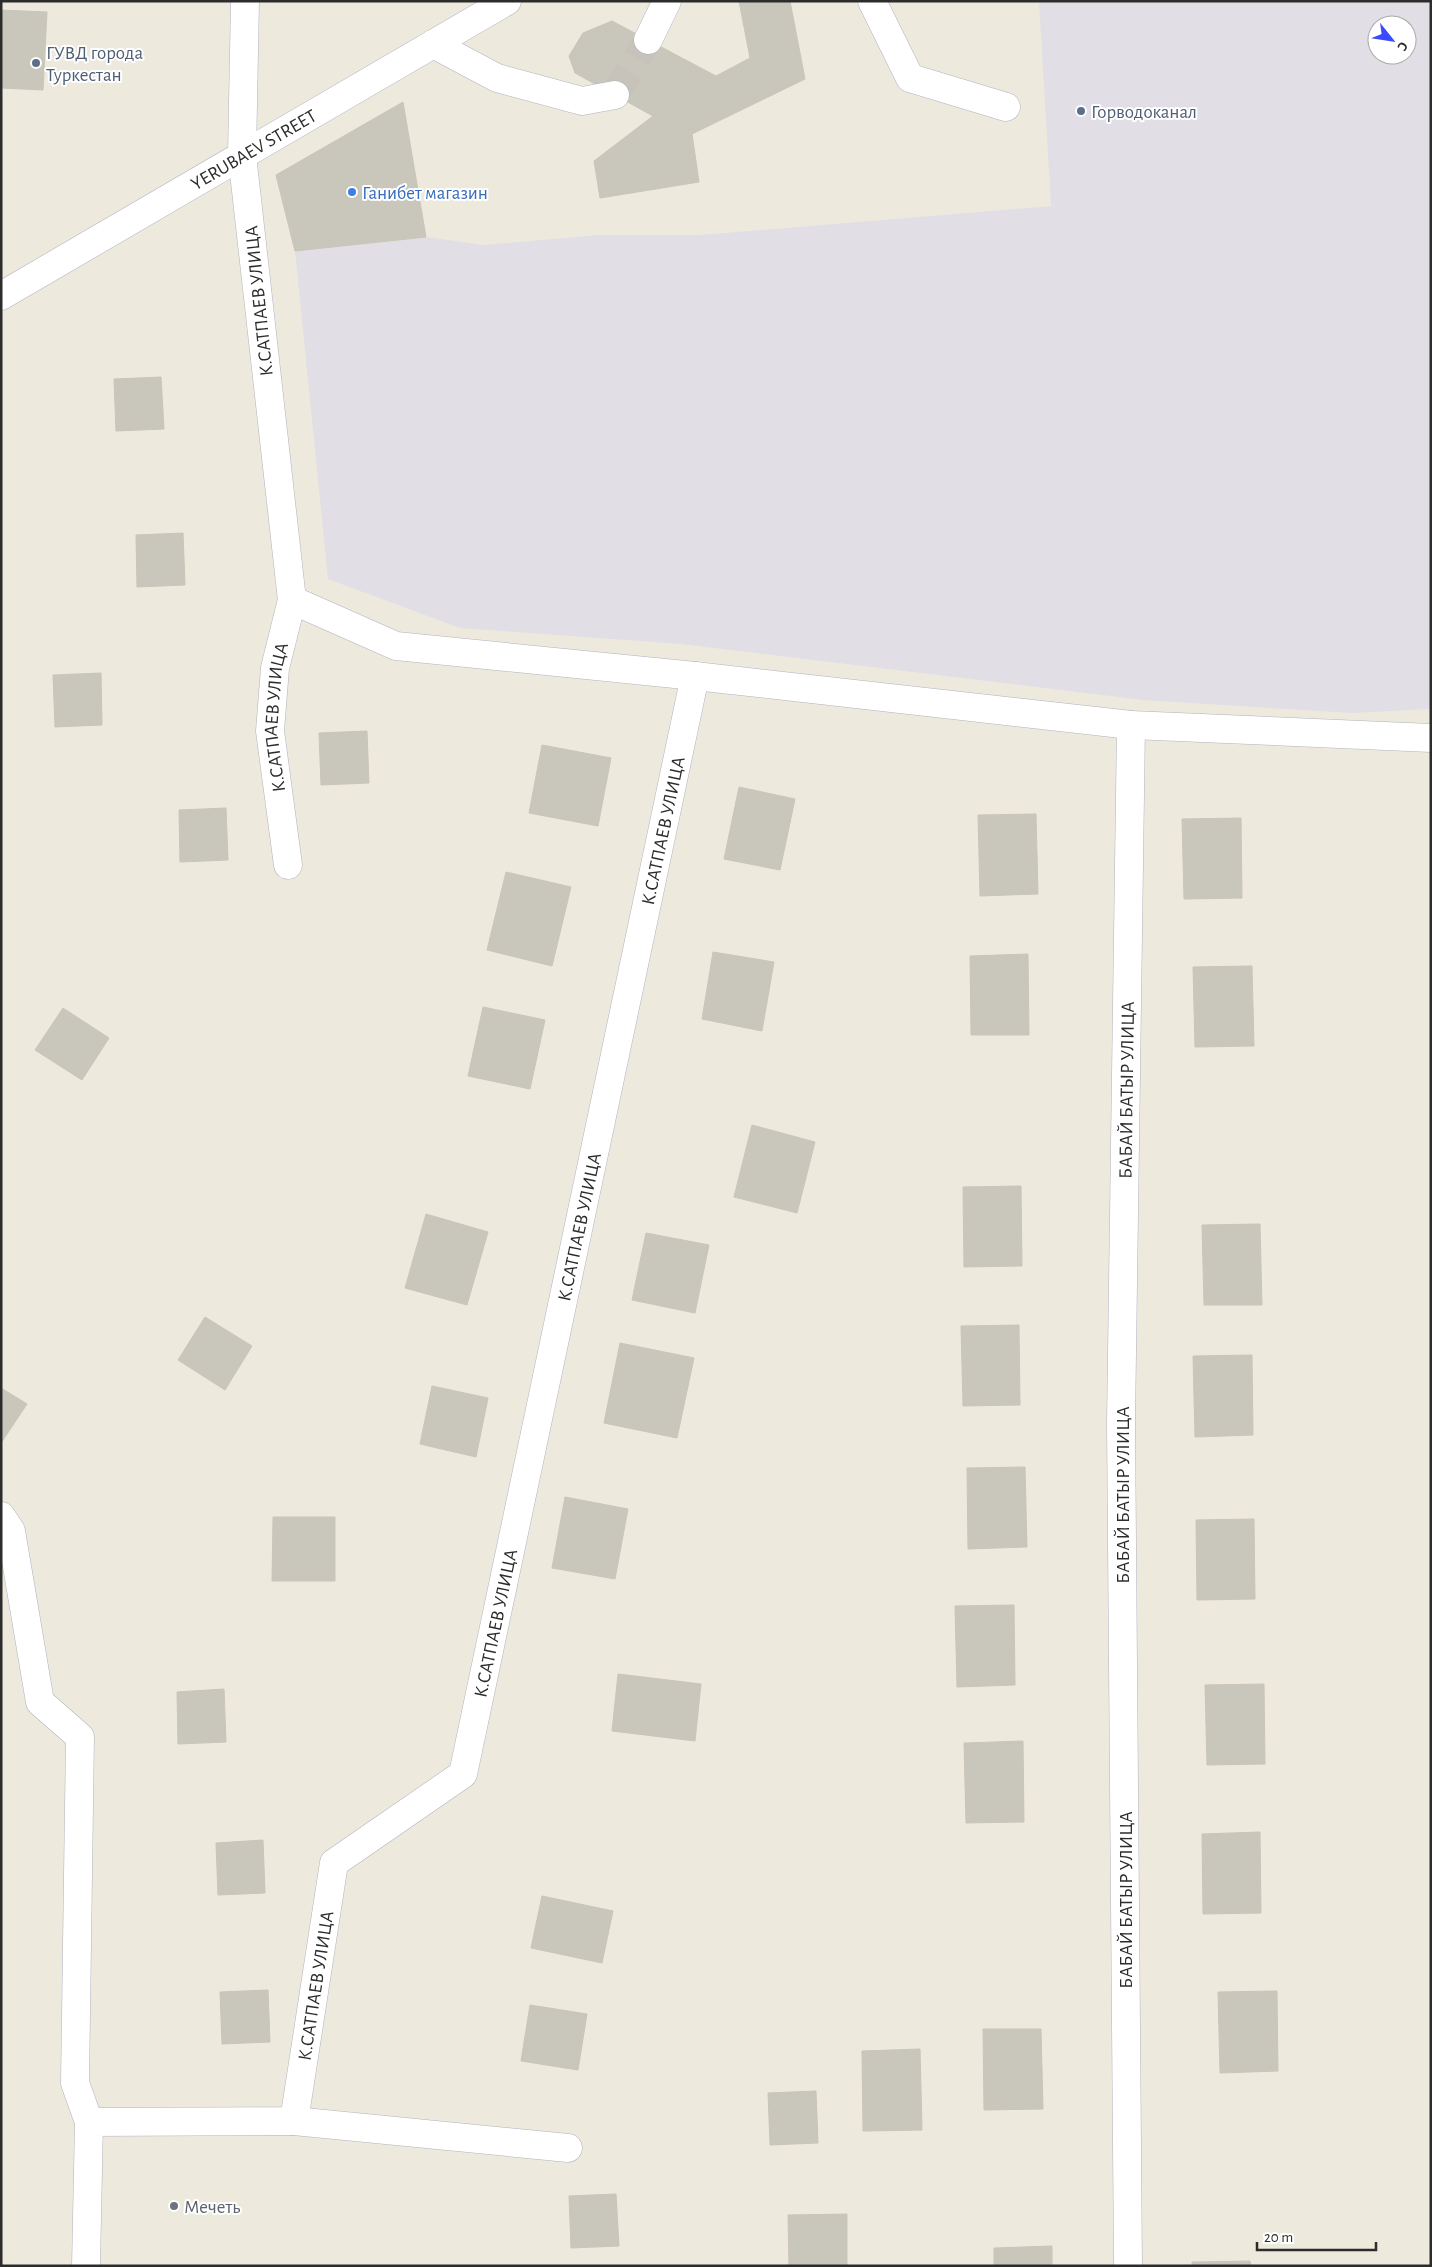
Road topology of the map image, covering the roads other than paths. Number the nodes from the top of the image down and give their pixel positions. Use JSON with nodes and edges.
{"nodes":[{"id":1,"x":245,"y":1,"type":"edge"},
{"id":2,"x":507,"y":1,"type":"edge"},
{"id":3,"x":667,"y":1,"type":"edge"},
{"id":4,"x":872,"y":1,"type":"edge"},
{"id":5,"x":648,"y":40,"type":"tunnel mouth"},
{"id":6,"x":433,"y":44,"type":"junction"},
{"id":7,"x":615,"y":95,"type":"dead end"},
{"id":8,"x":1006,"y":107,"type":"dead end"},
{"id":9,"x":242,"y":155,"type":"junction"},
{"id":10,"x":1,"y":296,"type":"edge"},
{"id":11,"x":292,"y":600,"type":"junction"},
{"id":12,"x":695,"y":676,"type":"junction"},
{"id":13,"x":1131,"y":725,"type":"junction"},
{"id":14,"x":1431,"y":738,"type":"edge"},
{"id":15,"x":288,"y":865,"type":"dead end"},
{"id":16,"x":1,"y":1516,"type":"edge"},
{"id":17,"x":294,"y":2121,"type":"junction"},
{"id":18,"x":89,"y":2122,"type":"junction"},
{"id":19,"x":568,"y":2148,"type":"dead end"},
{"id":20,"x":86,"y":2266,"type":"edge"},
{"id":21,"x":1128,"y":2266,"type":"edge"}],
"edges":[{"from":1,"to":9,"type":"street","name":"К.САТПАЕВ УЛИЦА"},
{"from":2,"to":6,"type":"street","name":"YERUBAEV STREET"},
{"from":3,"to":5,"type":"street"},
{"from":4,"to":8,"type":"street"},
{"from":6,"to":7,"type":"street"},
{"from":6,"to":9,"type":"street","name":"YERUBAEV STREET"},
{"from":9,"to":10,"type":"street","name":"YERUBAEV STREET"},
{"from":9,"to":11,"type":"street","name":"К.САТПАЕВ УЛИЦА"},
{"from":11,"to":12,"type":"street"},
{"from":11,"to":15,"type":"street","name":"К.САТПАЕВ УЛИЦА"},
{"from":12,"to":13,"type":"street"},
{"from":12,"to":17,"type":"street","name":"К.САТПАЕВ УЛИЦА"},
{"from":13,"to":14,"type":"street"},
{"from":13,"to":21,"type":"street","name":"БАБАЙ БАТЫР УЛИЦА"},
{"from":16,"to":18,"type":"street"},
{"from":17,"to":18,"type":"street"},
{"from":17,"to":19,"type":"street"},
{"from":18,"to":20,"type":"street"}]}
